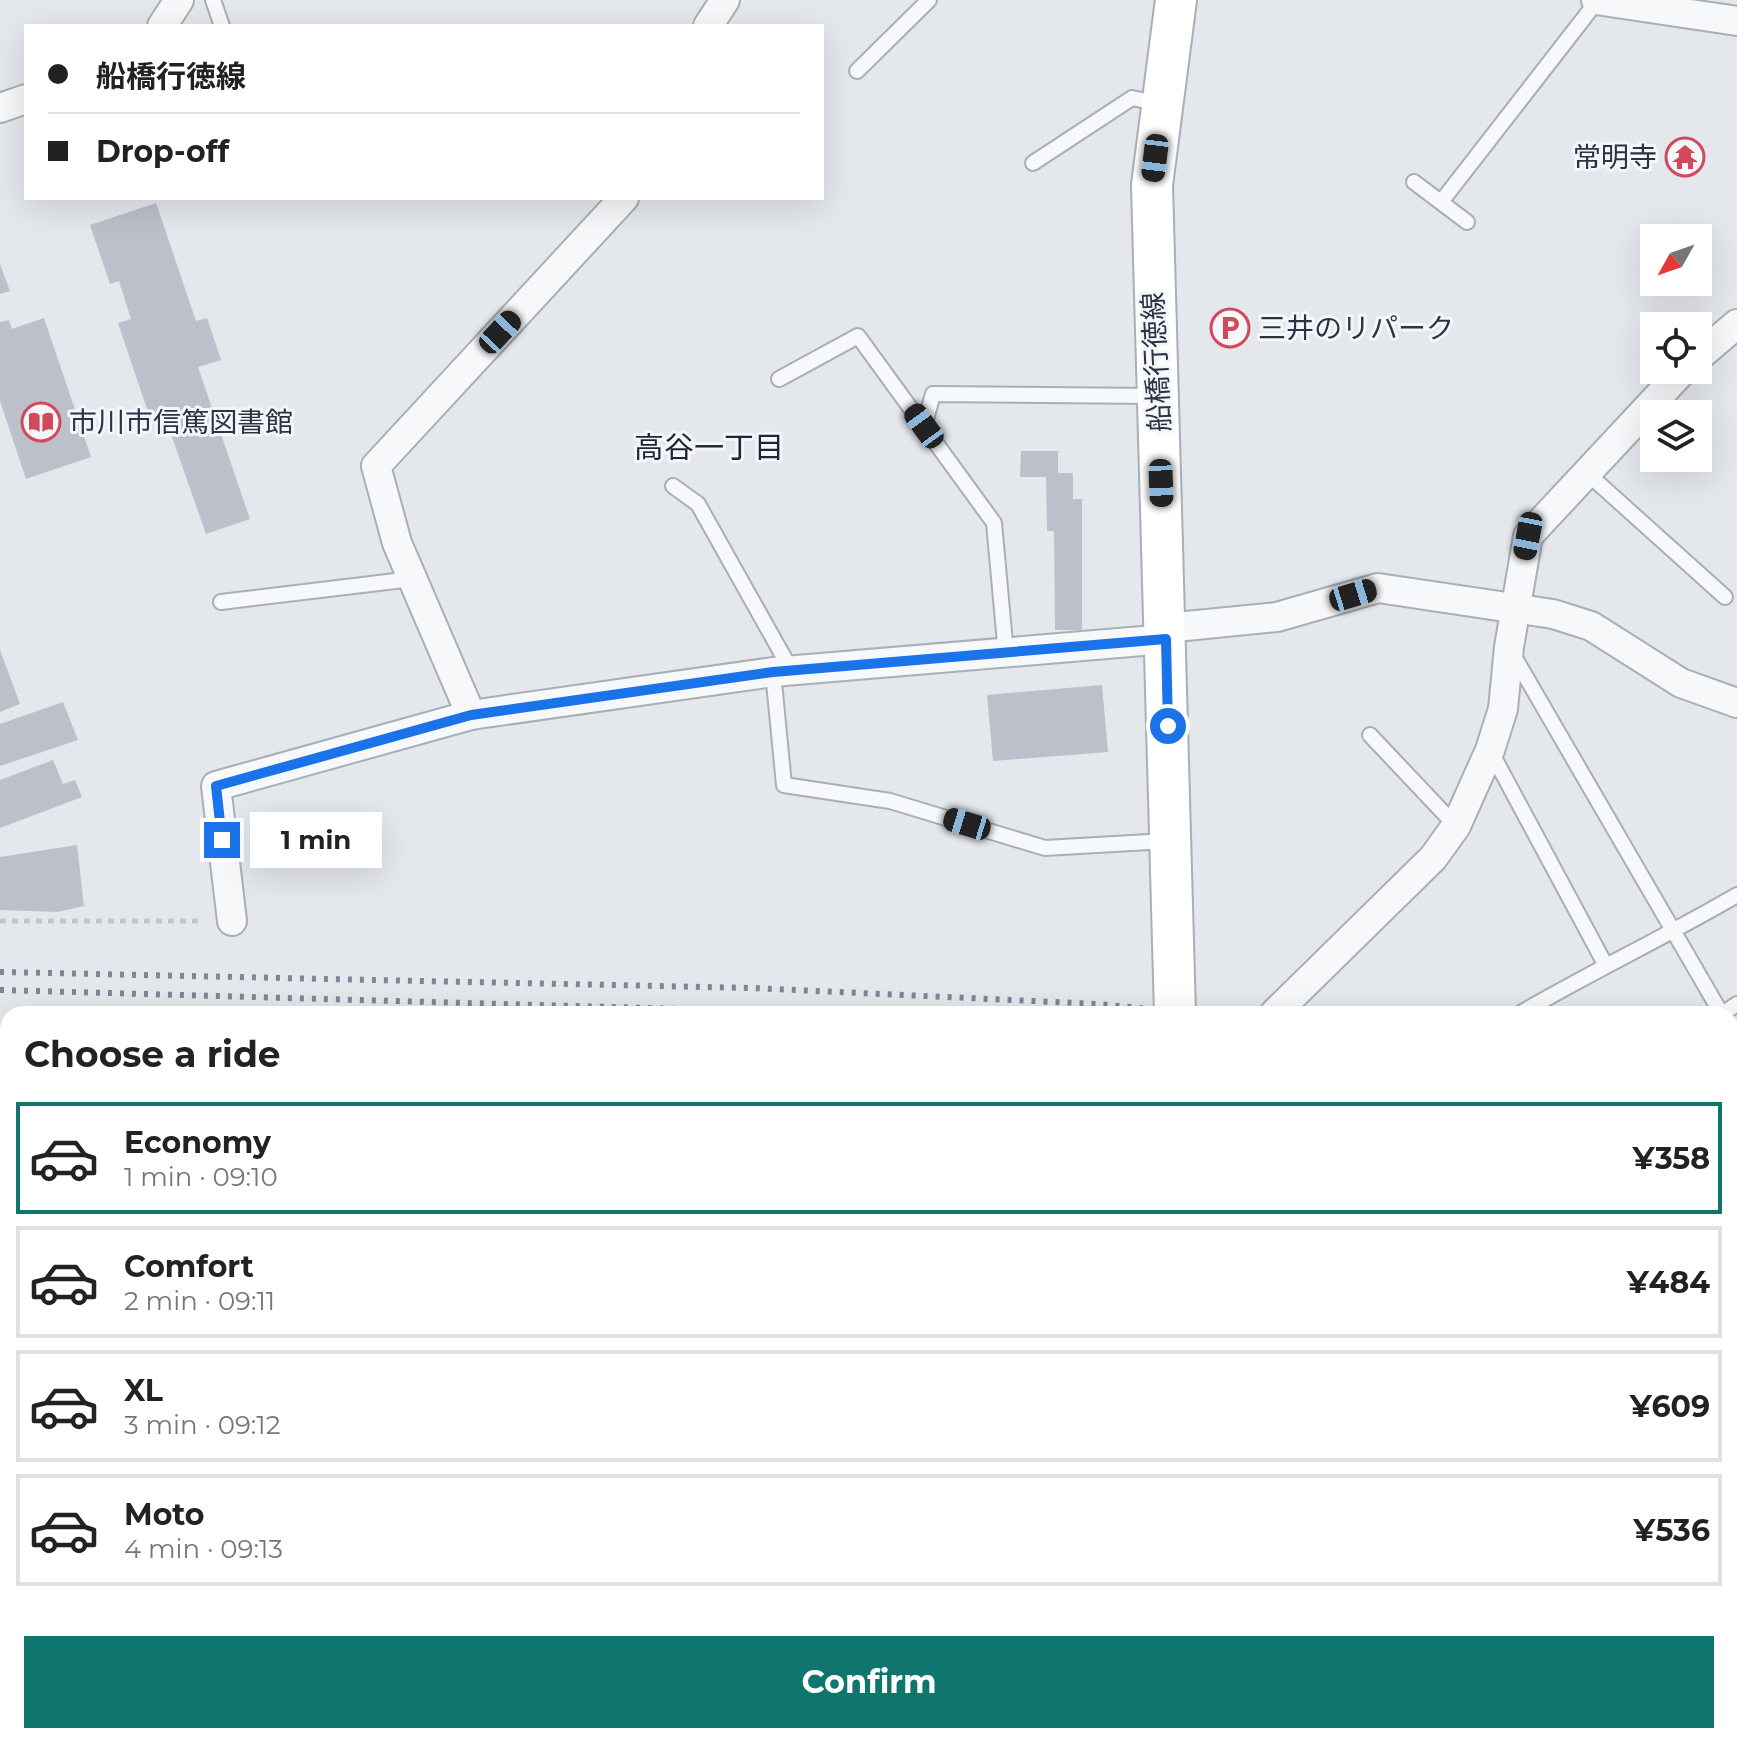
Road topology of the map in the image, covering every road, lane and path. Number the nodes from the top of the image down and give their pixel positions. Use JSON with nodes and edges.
{"nodes":[{"id":1,"x":179,"y":0,"type":"edge"},
{"id":2,"x":213,"y":0,"type":"edge"},
{"id":3,"x":725,"y":0,"type":"edge"},
{"id":4,"x":929,"y":0,"type":"edge"},
{"id":5,"x":1176,"y":0,"type":"edge"},
{"id":6,"x":1597,"y":0,"type":"edge"},
{"id":7,"x":1737,"y":21,"type":"edge"},
{"id":8,"x":163,"y":24,"type":"edge"},
{"id":9,"x":221,"y":24,"type":"edge"},
{"id":10,"x":709,"y":24,"type":"edge"},
{"id":11,"x":857,"y":71,"type":"dead end"},
{"id":12,"x":24,"y":100,"type":"edge"},
{"id":13,"x":1162,"y":104,"type":"junction"},
{"id":14,"x":0,"y":108,"type":"edge"},
{"id":15,"x":1033,"y":163,"type":"dead end"},
{"id":16,"x":1414,"y":182,"type":"dead end"},
{"id":17,"x":622,"y":200,"type":"edge"},
{"id":18,"x":1441,"y":202,"type":"junction"},
{"id":19,"x":1467,"y":222,"type":"dead end"},
{"id":20,"x":1737,"y":324,"type":"edge"},
{"id":21,"x":1712,"y":345,"type":"edge"},
{"id":22,"x":779,"y":379,"type":"dead end"},
{"id":23,"x":1670,"y":384,"type":"edge"},
{"id":24,"x":1159,"y":396,"type":"junction"},
{"id":25,"x":924,"y":426,"type":"junction"},
{"id":26,"x":1587,"y":473,"type":"junction"},
{"id":27,"x":673,"y":486,"type":"dead end"},
{"id":28,"x":412,"y":579,"type":"junction"},
{"id":29,"x":1725,"y":597,"type":"dead end"},
{"id":30,"x":221,"y":602,"type":"dead end"},
{"id":31,"x":1514,"y":609,"type":"junction"},
{"id":32,"x":1166,"y":634,"type":"junction"},
{"id":33,"x":1509,"y":647,"type":"junction"},
{"id":34,"x":1006,"y":655,"type":"junction"},
{"id":35,"x":782,"y":671,"type":"junction"},
{"id":36,"x":1737,"y":703,"type":"edge"},
{"id":37,"x":471,"y":715,"type":"junction"},
{"id":38,"x":1370,"y":735,"type":"dead end"},
{"id":39,"x":1490,"y":750,"type":"junction"},
{"id":40,"x":1456,"y":826,"type":"junction"},
{"id":41,"x":1171,"y":841,"type":"junction"},
{"id":42,"x":1737,"y":895,"type":"edge"},
{"id":43,"x":0,"y":921,"type":"edge"},
{"id":44,"x":232,"y":921,"type":"joint"},
{"id":45,"x":1675,"y":931,"type":"junction"},
{"id":46,"x":1605,"y":964,"type":"junction"},
{"id":47,"x":1175,"y":1006,"type":"edge"},
{"id":48,"x":1282,"y":1006,"type":"edge"},
{"id":49,"x":1533,"y":1006,"type":"edge"},
{"id":50,"x":1718,"y":1006,"type":"edge"}],
"edges":[{"from":1,"to":8,"type":"street"},
{"from":2,"to":9,"type":"lane"},
{"from":3,"to":10,"type":"street"},
{"from":4,"to":11,"type":"lane"},
{"from":5,"to":13,"type":"main road","name":"船橋行徳線"},
{"from":6,"to":7,"type":"street"},
{"from":6,"to":18,"type":"lane"},
{"from":12,"to":14,"type":"street"},
{"from":13,"to":15,"type":"lane"},
{"from":13,"to":24,"type":"main road","name":"船橋行徳線"},
{"from":16,"to":18,"type":"lane"},
{"from":17,"to":28,"type":"street"},
{"from":18,"to":19,"type":"lane"},
{"from":20,"to":21,"type":"street"},
{"from":22,"to":25,"type":"lane"},
{"from":23,"to":26,"type":"street"},
{"from":24,"to":25,"type":"lane"},
{"from":24,"to":32,"type":"main road","name":"船橋行徳線"},
{"from":25,"to":34,"type":"lane"},
{"from":26,"to":29,"type":"lane"},
{"from":26,"to":31,"type":"street"},
{"from":27,"to":35,"type":"lane"},
{"from":28,"to":30,"type":"lane"},
{"from":28,"to":37,"type":"street"},
{"from":31,"to":32,"type":"street"},
{"from":31,"to":33,"type":"street"},
{"from":31,"to":36,"type":"street"},
{"from":32,"to":34,"type":"street"},
{"from":32,"to":41,"type":"main road","name":"船橋行徳線"},
{"from":33,"to":39,"type":"street"},
{"from":33,"to":45,"type":"lane"},
{"from":34,"to":35,"type":"street"},
{"from":35,"to":37,"type":"street"},
{"from":35,"to":41,"type":"lane"},
{"from":37,"to":44,"type":"street"},
{"from":38,"to":40,"type":"lane"},
{"from":39,"to":40,"type":"street"},
{"from":39,"to":46,"type":"lane"},
{"from":40,"to":48,"type":"street"},
{"from":41,"to":47,"type":"main road","name":"船橋行徳線"},
{"from":42,"to":45,"type":"lane"},
{"from":43,"to":44,"type":"path"},
{"from":45,"to":46,"type":"lane"},
{"from":45,"to":50,"type":"lane"},
{"from":46,"to":49,"type":"lane"}]}
